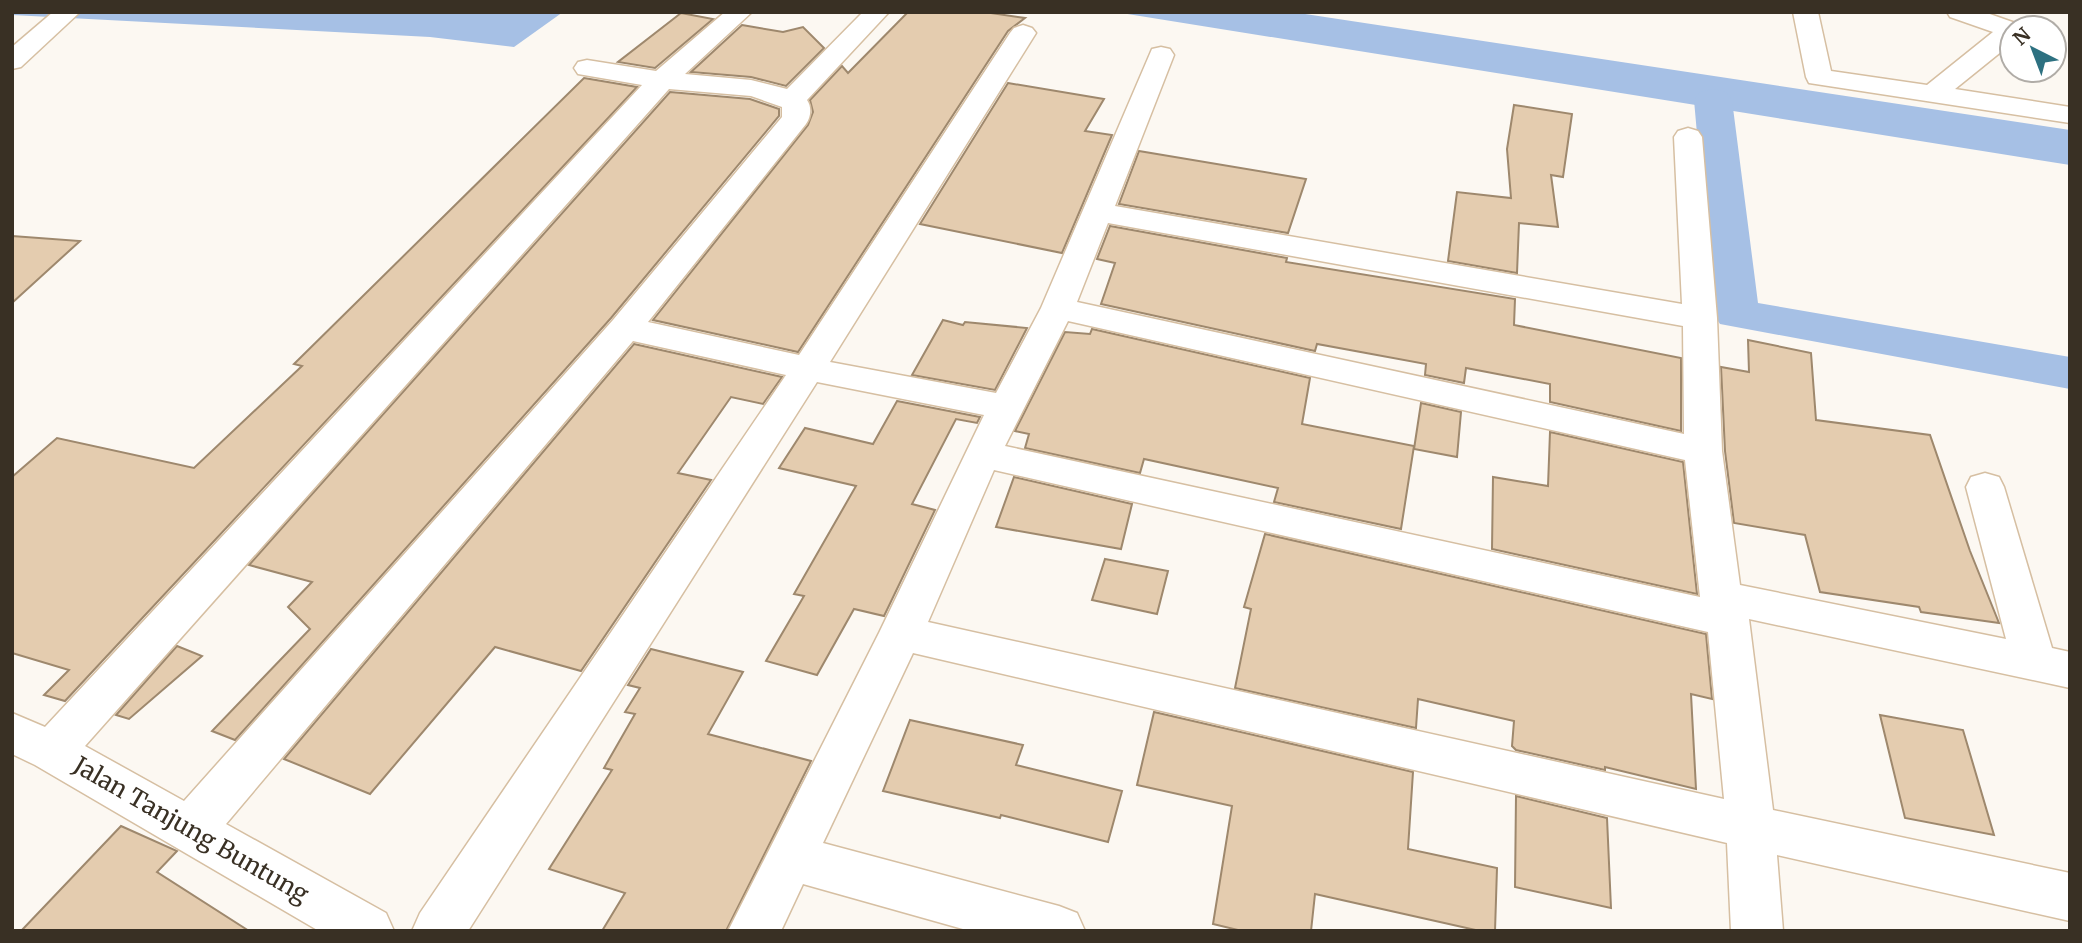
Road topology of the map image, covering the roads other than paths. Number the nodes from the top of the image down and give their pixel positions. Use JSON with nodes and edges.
{"nodes":[{"id":1,"x":68,"y":12,"type":"edge"},
{"id":2,"x":740,"y":12,"type":"edge"},
{"id":3,"x":877,"y":12,"type":"edge"},
{"id":4,"x":1805,"y":12,"type":"edge"},
{"id":5,"x":1959,"y":12,"type":"edge"},
{"id":6,"x":1998,"y":24,"type":"edge"},
{"id":7,"x":1023,"y":33,"type":"dead end"},
{"id":8,"x":1998,"y":41,"type":"edge"},
{"id":9,"x":1161,"y":55,"type":"dead end"},
{"id":10,"x":12,"y":61,"type":"edge"},
{"id":11,"x":587,"y":68,"type":"dead end"},
{"id":12,"x":662,"y":80,"type":"junction"},
{"id":13,"x":1933,"y":94,"type":"junction"},
{"id":14,"x":791,"y":100,"type":"junction"},
{"id":15,"x":2070,"y":115,"type":"edge"},
{"id":16,"x":1688,"y":137,"type":"dead end"},
{"id":17,"x":1098,"y":212,"type":"junction"},
{"id":18,"x":1058,"y":307,"type":"junction"},
{"id":19,"x":1700,"y":318,"type":"junction"},
{"id":20,"x":625,"y":328,"type":"junction"},
{"id":21,"x":808,"y":369,"type":"junction"},
{"id":22,"x":1006,"y":407,"type":"junction"},
{"id":23,"x":1703,"y":451,"type":"junction"},
{"id":24,"x":982,"y":454,"type":"junction"},
{"id":25,"x":1985,"y":487,"type":"dead end"},
{"id":26,"x":1725,"y":609,"type":"junction"},
{"id":27,"x":901,"y":632,"type":"junction"},
{"id":28,"x":2052,"y":666,"type":"edge"},
{"id":29,"x":32,"y":742,"type":"edge"},
{"id":30,"x":1751,"y":827,"type":"junction"},
{"id":31,"x":191,"y":829,"type":"junction"},
{"id":32,"x":790,"y":857,"type":"junction"},
{"id":33,"x":2070,"y":897,"type":"edge"},
{"id":34,"x":368,"y":931,"type":"edge"},
{"id":35,"x":438,"y":931,"type":"edge"},
{"id":36,"x":754,"y":931,"type":"edge"},
{"id":37,"x":1059,"y":931,"type":"edge"},
{"id":38,"x":1757,"y":931,"type":"edge"}],
"edges":[{"from":1,"to":10,"type":"street"},
{"from":2,"to":12,"type":"street"},
{"from":3,"to":14,"type":"street"},
{"from":4,"to":13,"type":"street"},
{"from":5,"to":6,"type":"street"},
{"from":7,"to":21,"type":"street"},
{"from":8,"to":13,"type":"street"},
{"from":9,"to":17,"type":"street"},
{"from":11,"to":12,"type":"street"},
{"from":12,"to":14,"type":"street"},
{"from":12,"to":29,"type":"street"},
{"from":13,"to":15,"type":"street"},
{"from":14,"to":20,"type":"street"},
{"from":16,"to":19,"type":"street"},
{"from":17,"to":18,"type":"street"},
{"from":17,"to":19,"type":"street"},
{"from":18,"to":22,"type":"street"},
{"from":18,"to":23,"type":"street"},
{"from":19,"to":23,"type":"street"},
{"from":20,"to":21,"type":"street"},
{"from":20,"to":31,"type":"street"},
{"from":21,"to":22,"type":"street"},
{"from":21,"to":35,"type":"street"},
{"from":22,"to":24,"type":"street"},
{"from":23,"to":26,"type":"street"},
{"from":24,"to":26,"type":"street"},
{"from":24,"to":27,"type":"street"},
{"from":25,"to":28,"type":"street"},
{"from":26,"to":28,"type":"street"},
{"from":26,"to":30,"type":"street"},
{"from":27,"to":30,"type":"street"},
{"from":27,"to":32,"type":"street"},
{"from":29,"to":31,"type":"street","name":"Jalan Tanjung Buntung"},
{"from":30,"to":33,"type":"street"},
{"from":30,"to":38,"type":"street"},
{"from":31,"to":34,"type":"street","name":"Jalan Tanjung Buntung"},
{"from":32,"to":36,"type":"street"},
{"from":32,"to":37,"type":"street"}]}
